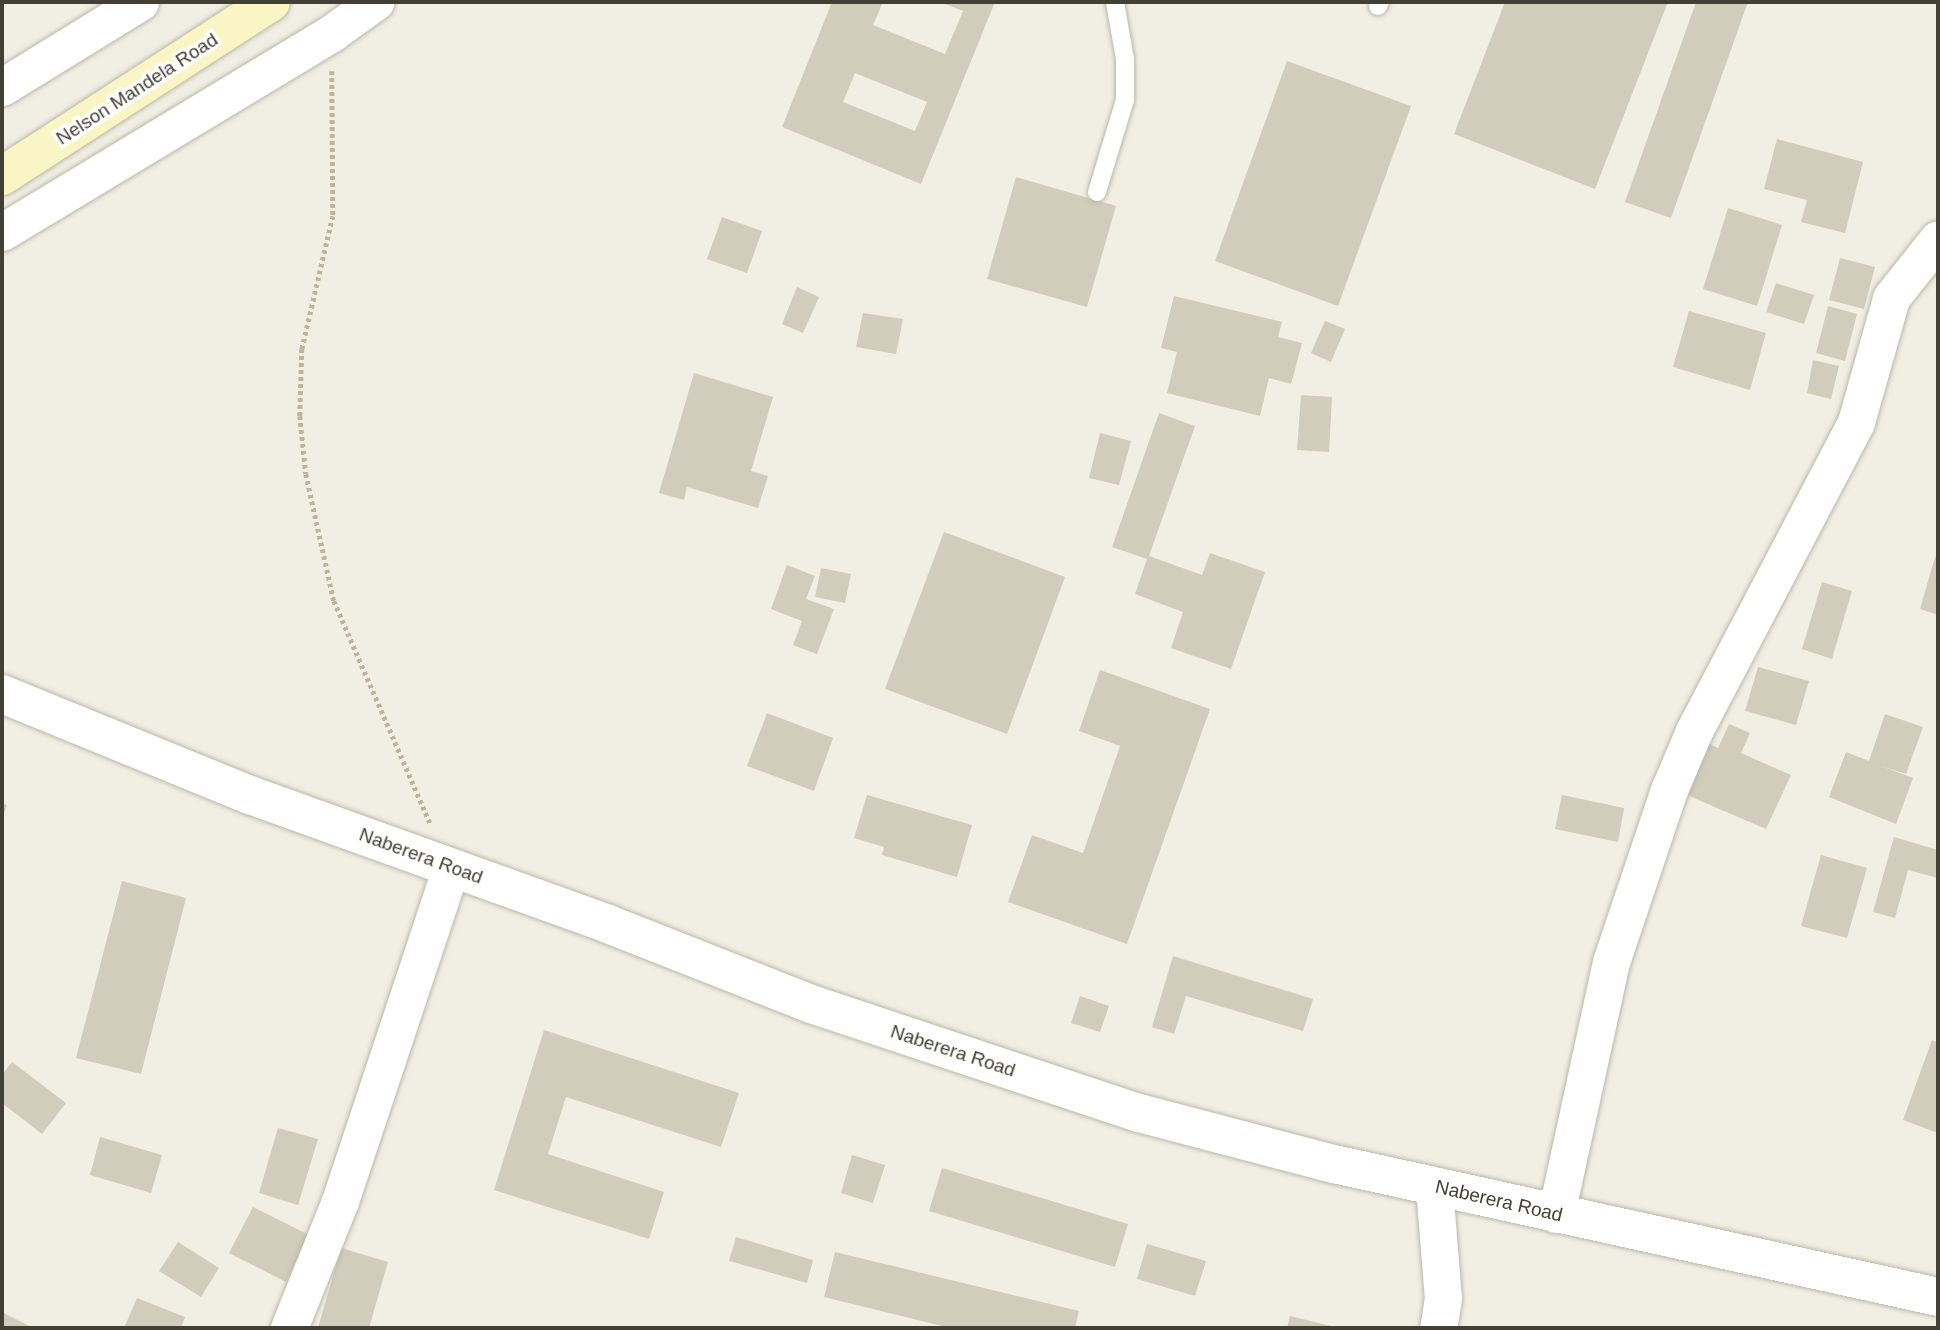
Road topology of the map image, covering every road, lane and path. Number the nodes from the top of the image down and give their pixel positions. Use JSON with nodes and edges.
{"nodes":[{"id":1,"x":140,"y":2,"type":"edge"},
{"id":2,"x":271,"y":2,"type":"edge"},
{"id":3,"x":375,"y":2,"type":"edge"},
{"id":4,"x":1115,"y":2,"type":"edge"},
{"id":5,"x":333,"y":32,"type":"junction"},
{"id":6,"x":2,"y":87,"type":"edge"},
{"id":7,"x":2,"y":176,"type":"edge"},
{"id":8,"x":1097,"y":192,"type":"dead end"},
{"id":9,"x":2,"y":232,"type":"edge"},
{"id":10,"x":1938,"y":239,"type":"edge"},
{"id":11,"x":2,"y":694,"type":"edge"},
{"id":12,"x":452,"y":867,"type":"junction"},
{"id":13,"x":1434,"y":1187,"type":"junction"},
{"id":14,"x":1556,"y":1214,"type":"junction"},
{"id":15,"x":1938,"y":1297,"type":"edge"},
{"id":16,"x":289,"y":1328,"type":"edge"},
{"id":17,"x":1438,"y":1328,"type":"edge"}],
"edges":[{"from":1,"to":6,"type":"street"},
{"from":2,"to":7,"type":"main road","name":"Nelson Mandela Road"},
{"from":3,"to":5,"type":"street"},
{"from":4,"to":8,"type":"lane"},
{"from":5,"to":9,"type":"street"},
{"from":5,"to":12,"type":"path"},
{"from":10,"to":14,"type":"street"},
{"from":11,"to":12,"type":"street","name":"Naberera Road"},
{"from":12,"to":13,"type":"street","name":"Naberera Road"},
{"from":12,"to":16,"type":"street"},
{"from":13,"to":14,"type":"street","name":"Naberera Road"},
{"from":13,"to":17,"type":"street"},
{"from":14,"to":15,"type":"street","name":"Naberera Road"}]}
